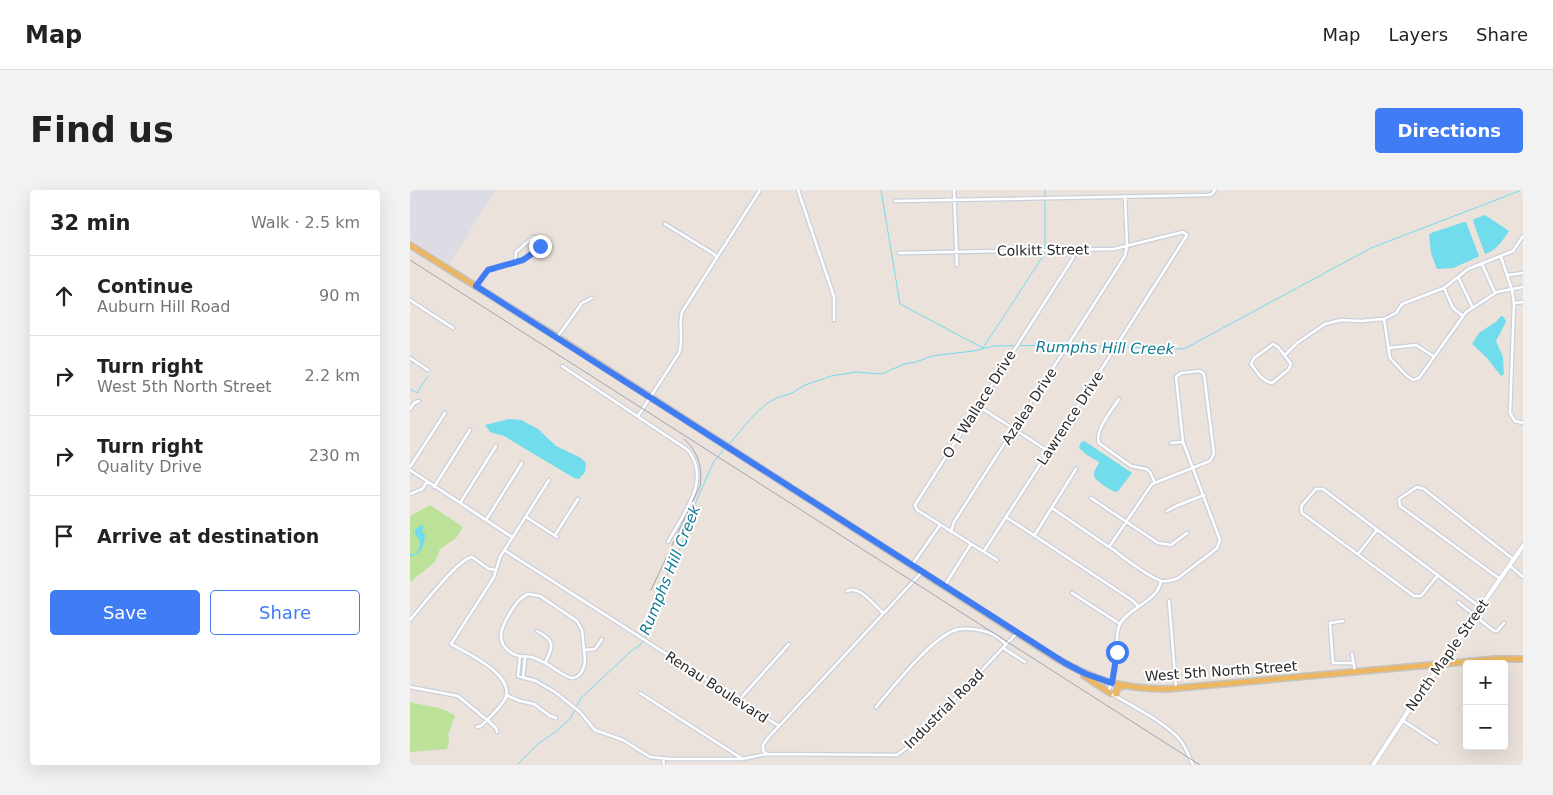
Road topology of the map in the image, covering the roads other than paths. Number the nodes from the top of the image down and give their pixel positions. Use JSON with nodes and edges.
{"nodes":[{"id":1,"x":760,"y":190,"type":"edge"},
{"id":2,"x":798,"y":190,"type":"edge"},
{"id":3,"x":954,"y":190,"type":"edge"},
{"id":4,"x":1215,"y":190,"type":"edge"},
{"id":5,"x":1124,"y":196,"type":"junction"},
{"id":6,"x":954,"y":199,"type":"junction"},
{"id":7,"x":895,"y":200,"type":"dead end"},
{"id":8,"x":665,"y":224,"type":"dead end"},
{"id":9,"x":1185,"y":232,"type":"joint"},
{"id":10,"x":1523,"y":236,"type":"edge"},
{"id":11,"x":410,"y":245,"type":"edge"},
{"id":12,"x":1127,"y":246,"type":"junction"},
{"id":13,"x":1073,"y":249,"type":"junction"},
{"id":14,"x":956,"y":251,"type":"junction"},
{"id":15,"x":899,"y":253,"type":"dead end"},
{"id":16,"x":1501,"y":257,"type":"junction"},
{"id":17,"x":717,"y":258,"type":"junction"},
{"id":18,"x":515,"y":263,"type":"junction"},
{"id":19,"x":1482,"y":264,"type":"junction"},
{"id":20,"x":956,"y":265,"type":"dead end"},
{"id":21,"x":1523,"y":273,"type":"edge"},
{"id":22,"x":1508,"y":275,"type":"junction"},
{"id":23,"x":1458,"y":277,"type":"junction"},
{"id":24,"x":476,"y":286,"type":"junction"},
{"id":25,"x":1444,"y":288,"type":"junction"},
{"id":26,"x":1523,"y":288,"type":"edge"},
{"id":27,"x":1512,"y":290,"type":"junction"},
{"id":28,"x":1495,"y":294,"type":"junction"},
{"id":29,"x":592,"y":298,"type":"dead end"},
{"id":30,"x":410,"y":300,"type":"edge"},
{"id":31,"x":1523,"y":302,"type":"edge"},
{"id":32,"x":1514,"y":304,"type":"junction"},
{"id":33,"x":1473,"y":308,"type":"junction"},
{"id":34,"x":1464,"y":316,"type":"junction"},
{"id":35,"x":1384,"y":319,"type":"junction"},
{"id":36,"x":834,"y":320,"type":"dead end"},
{"id":37,"x":454,"y":328,"type":"dead end"},
{"id":38,"x":557,"y":337,"type":"junction"},
{"id":39,"x":1389,"y":348,"type":"junction"},
{"id":40,"x":1285,"y":355,"type":"junction"},
{"id":41,"x":1433,"y":356,"type":"junction"},
{"id":42,"x":410,"y":358,"type":"edge"},
{"id":43,"x":562,"y":366,"type":"dead end"},
{"id":44,"x":428,"y":370,"type":"dead end"},
{"id":45,"x":651,"y":398,"type":"junction"},
{"id":46,"x":1119,"y":399,"type":"dead end"},
{"id":47,"x":419,"y":401,"type":"dead end"},
{"id":48,"x":977,"y":408,"type":"junction"},
{"id":49,"x":410,"y":410,"type":"edge"},
{"id":50,"x":444,"y":413,"type":"dead end"},
{"id":51,"x":638,"y":416,"type":"junction"},
{"id":52,"x":1523,"y":423,"type":"edge"},
{"id":53,"x":1014,"y":429,"type":"junction"},
{"id":54,"x":470,"y":430,"type":"dead end"},
{"id":55,"x":1183,"y":442,"type":"junction"},
{"id":56,"x":1171,"y":443,"type":"dead end"},
{"id":57,"x":496,"y":446,"type":"dead end"},
{"id":58,"x":1048,"y":452,"type":"junction"},
{"id":59,"x":522,"y":463,"type":"dead end"},
{"id":60,"x":1193,"y":468,"type":"junction"},
{"id":61,"x":410,"y":469,"type":"edge"},
{"id":62,"x":1076,"y":469,"type":"dead end"},
{"id":63,"x":548,"y":480,"type":"dead end"},
{"id":64,"x":427,"y":482,"type":"junction"},
{"id":65,"x":1155,"y":483,"type":"junction"},
{"id":66,"x":434,"y":487,"type":"junction"},
{"id":67,"x":410,"y":494,"type":"edge"},
{"id":68,"x":1204,"y":495,"type":"junction"},
{"id":69,"x":1091,"y":498,"type":"dead end"},
{"id":70,"x":578,"y":499,"type":"dead end"},
{"id":71,"x":460,"y":503,"type":"junction"},
{"id":72,"x":1052,"y":508,"type":"junction"},
{"id":73,"x":1167,"y":511,"type":"dead end"},
{"id":74,"x":526,"y":517,"type":"junction"},
{"id":75,"x":1006,"y":517,"type":"junction"},
{"id":76,"x":486,"y":520,"type":"junction"},
{"id":77,"x":1127,"y":522,"type":"junction"},
{"id":78,"x":940,"y":525,"type":"junction"},
{"id":79,"x":1377,"y":529,"type":"junction"},
{"id":80,"x":951,"y":532,"type":"junction"},
{"id":81,"x":1187,"y":533,"type":"dead end"},
{"id":82,"x":1035,"y":536,"type":"junction"},
{"id":83,"x":512,"y":537,"type":"junction"},
{"id":84,"x":668,"y":542,"type":"dead end"},
{"id":85,"x":971,"y":544,"type":"junction"},
{"id":86,"x":1523,"y":546,"type":"edge"},
{"id":87,"x":1109,"y":547,"type":"junction"},
{"id":88,"x":504,"y":550,"type":"junction"},
{"id":89,"x":984,"y":551,"type":"junction"},
{"id":90,"x":1358,"y":554,"type":"junction"},
{"id":91,"x":1513,"y":559,"type":"junction"},
{"id":92,"x":997,"y":560,"type":"dead end"},
{"id":93,"x":912,"y":565,"type":"junction"},
{"id":94,"x":1509,"y":565,"type":"junction"},
{"id":95,"x":496,"y":570,"type":"junction"},
{"id":96,"x":923,"y":572,"type":"junction"},
{"id":97,"x":1438,"y":576,"type":"junction"},
{"id":98,"x":1523,"y":577,"type":"edge"},
{"id":99,"x":1500,"y":578,"type":"junction"},
{"id":100,"x":1161,"y":581,"type":"junction"},
{"id":101,"x":944,"y":586,"type":"junction"},
{"id":102,"x":846,"y":591,"type":"dead end"},
{"id":103,"x":1072,"y":593,"type":"dead end"},
{"id":104,"x":1169,"y":601,"type":"dead end"},
{"id":105,"x":1458,"y":602,"type":"dead end"},
{"id":106,"x":1138,"y":606,"type":"junction"},
{"id":107,"x":1480,"y":607,"type":"junction"},
{"id":108,"x":883,"y":613,"type":"junction"},
{"id":109,"x":1474,"y":616,"type":"junction"},
{"id":110,"x":410,"y":620,"type":"edge"},
{"id":111,"x":1343,"y":621,"type":"dead end"},
{"id":112,"x":1504,"y":623,"type":"dead end"},
{"id":113,"x":1120,"y":624,"type":"junction"},
{"id":114,"x":537,"y":631,"type":"dead end"},
{"id":115,"x":1017,"y":633,"type":"junction"},
{"id":116,"x":602,"y":639,"type":"dead end"},
{"id":117,"x":789,"y":644,"type":"dead end"},
{"id":118,"x":1006,"y":644,"type":"junction"},
{"id":119,"x":1004,"y":648,"type":"junction"},
{"id":120,"x":584,"y":650,"type":"junction"},
{"id":121,"x":1352,"y":654,"type":"dead end"},
{"id":122,"x":520,"y":656,"type":"junction"},
{"id":123,"x":525,"y":657,"type":"junction"},
{"id":124,"x":1523,"y":660,"type":"edge"},
{"id":125,"x":1025,"y":662,"type":"dead end"},
{"id":126,"x":546,"y":663,"type":"junction"},
{"id":127,"x":1352,"y":663,"type":"junction"},
{"id":128,"x":1441,"y":663,"type":"junction"},
{"id":129,"x":1081,"y":672,"type":"junction"},
{"id":130,"x":1355,"y":672,"type":"junction"},
{"id":131,"x":522,"y":678,"type":"junction"},
{"id":132,"x":1112,"y":683,"type":"junction"},
{"id":133,"x":1123,"y":686,"type":"junction"},
{"id":134,"x":410,"y":687,"type":"edge"},
{"id":135,"x":1176,"y":688,"type":"junction"},
{"id":136,"x":640,"y":693,"type":"dead end"},
{"id":137,"x":1113,"y":694,"type":"junction"},
{"id":138,"x":506,"y":695,"type":"junction"},
{"id":139,"x":738,"y":700,"type":"junction"},
{"id":140,"x":876,"y":707,"type":"dead end"},
{"id":141,"x":556,"y":718,"type":"dead end"},
{"id":142,"x":487,"y":720,"type":"junction"},
{"id":143,"x":1402,"y":720,"type":"junction"},
{"id":144,"x":779,"y":726,"type":"junction"},
{"id":145,"x":477,"y":727,"type":"dead end"},
{"id":146,"x":497,"y":732,"type":"dead end"},
{"id":147,"x":1437,"y":743,"type":"dead end"},
{"id":148,"x":767,"y":754,"type":"junction"},
{"id":149,"x":663,"y":759,"type":"junction"},
{"id":150,"x":742,"y":759,"type":"junction"},
{"id":151,"x":711,"y":760,"type":"junction"},
{"id":152,"x":664,"y":765,"type":"edge"},
{"id":153,"x":712,"y":765,"type":"edge"},
{"id":154,"x":1193,"y":765,"type":"edge"},
{"id":155,"x":1373,"y":765,"type":"edge"}],
"edges":[{"from":1,"to":17,"type":"street"},
{"from":2,"to":36,"type":"street"},
{"from":3,"to":6,"type":"street"},
{"from":4,"to":5,"type":"street"},
{"from":5,"to":6,"type":"street"},
{"from":5,"to":12,"type":"street","name":"Azalea Drive"},
{"from":6,"to":7,"type":"street"},
{"from":6,"to":14,"type":"street"},
{"from":8,"to":17,"type":"street"},
{"from":9,"to":12,"type":"street","name":"Colkitt Street"},
{"from":9,"to":58,"type":"street","name":"Lawrence Drive"},
{"from":10,"to":16,"type":"street"},
{"from":11,"to":24,"type":"main road","name":"West 5th North Street"},
{"from":12,"to":13,"type":"street","name":"Colkitt Street"},
{"from":12,"to":53,"type":"street","name":"Azalea Drive"},
{"from":13,"to":14,"type":"street","name":"Colkitt Street"},
{"from":13,"to":48,"type":"street","name":"O T Wallace Drive"},
{"from":14,"to":15,"type":"street","name":"Colkitt Street"},
{"from":14,"to":20,"type":"street"},
{"from":16,"to":19,"type":"street"},
{"from":16,"to":22,"type":"street"},
{"from":17,"to":45,"type":"street"},
{"from":18,"to":18,"type":"street"},
{"from":18,"to":24,"type":"street"},
{"from":19,"to":23,"type":"street"},
{"from":19,"to":28,"type":"street"},
{"from":21,"to":22,"type":"street"},
{"from":22,"to":27,"type":"street"},
{"from":23,"to":25,"type":"street"},
{"from":23,"to":33,"type":"street"},
{"from":24,"to":38,"type":"main road","name":"West 5th North Street"},
{"from":25,"to":34,"type":"street"},
{"from":25,"to":35,"type":"street"},
{"from":26,"to":27,"type":"street"},
{"from":27,"to":28,"type":"street"},
{"from":27,"to":32,"type":"street"},
{"from":28,"to":33,"type":"street"},
{"from":29,"to":38,"type":"street"},
{"from":30,"to":37,"type":"street"},
{"from":31,"to":32,"type":"street"},
{"from":32,"to":52,"type":"street"},
{"from":33,"to":34,"type":"street"},
{"from":34,"to":41,"type":"street"},
{"from":35,"to":39,"type":"street"},
{"from":35,"to":40,"type":"street"},
{"from":38,"to":45,"type":"main road","name":"West 5th North Street"},
{"from":39,"to":41,"type":"street"},
{"from":39,"to":41,"type":"street"},
{"from":40,"to":40,"type":"street"},
{"from":42,"to":44,"type":"street"},
{"from":43,"to":51,"type":"street"},
{"from":45,"to":51,"type":"street"},
{"from":45,"to":93,"type":"main road","name":"West 5th North Street"},
{"from":46,"to":65,"type":"street"},
{"from":47,"to":49,"type":"street"},
{"from":48,"to":53,"type":"street"},
{"from":48,"to":78,"type":"street","name":"O T Wallace Drive"},
{"from":50,"to":61,"type":"street"},
{"from":51,"to":84,"type":"street"},
{"from":53,"to":58,"type":"street"},
{"from":53,"to":80,"type":"street","name":"Azalea Drive"},
{"from":54,"to":66,"type":"street"},
{"from":55,"to":56,"type":"street"},
{"from":55,"to":60,"type":"street"},
{"from":55,"to":60,"type":"street"},
{"from":57,"to":71,"type":"street"},
{"from":58,"to":75,"type":"street","name":"Lawrence Drive"},
{"from":59,"to":76,"type":"street"},
{"from":60,"to":65,"type":"street"},
{"from":60,"to":68,"type":"street"},
{"from":61,"to":64,"type":"street"},
{"from":62,"to":72,"type":"street"},
{"from":63,"to":74,"type":"street"},
{"from":64,"to":66,"type":"street"},
{"from":64,"to":67,"type":"street"},
{"from":65,"to":77,"type":"street"},
{"from":66,"to":71,"type":"street"},
{"from":68,"to":73,"type":"street"},
{"from":68,"to":100,"type":"street"},
{"from":69,"to":77,"type":"street"},
{"from":70,"to":74,"type":"street"},
{"from":71,"to":76,"type":"street"},
{"from":72,"to":82,"type":"street"},
{"from":72,"to":87,"type":"street"},
{"from":74,"to":83,"type":"street"},
{"from":75,"to":82,"type":"street"},
{"from":75,"to":89,"type":"street","name":"Lawrence Drive"},
{"from":76,"to":83,"type":"street"},
{"from":77,"to":81,"type":"street"},
{"from":77,"to":87,"type":"street"},
{"from":78,"to":80,"type":"street"},
{"from":78,"to":93,"type":"street"},
{"from":79,"to":90,"type":"street"},
{"from":79,"to":90,"type":"street"},
{"from":79,"to":97,"type":"street"},
{"from":80,"to":85,"type":"street"},
{"from":82,"to":106,"type":"street"},
{"from":83,"to":88,"type":"street"},
{"from":85,"to":89,"type":"street"},
{"from":85,"to":101,"type":"street"},
{"from":86,"to":91,"type":"street","name":"North Maple Street"},
{"from":87,"to":100,"type":"street"},
{"from":88,"to":95,"type":"street"},
{"from":88,"to":139,"type":"street","name":"Renau Boulevard"},
{"from":89,"to":92,"type":"street"},
{"from":90,"to":97,"type":"street"},
{"from":91,"to":94,"type":"street","name":"North Maple Street"},
{"from":91,"to":99,"type":"street"},
{"from":93,"to":96,"type":"main road","name":"West 5th North Street"},
{"from":94,"to":98,"type":"street"},
{"from":94,"to":99,"type":"street","name":"North Maple Street"},
{"from":95,"to":110,"type":"street"},
{"from":95,"to":138,"type":"street"},
{"from":96,"to":101,"type":"main road","name":"West 5th North Street"},
{"from":96,"to":108,"type":"street"},
{"from":97,"to":107,"type":"street"},
{"from":99,"to":107,"type":"street","name":"North Maple Street"},
{"from":100,"to":106,"type":"street"},
{"from":101,"to":115,"type":"main road","name":"West 5th North Street"},
{"from":102,"to":108,"type":"street"},
{"from":103,"to":113,"type":"street"},
{"from":104,"to":135,"type":"street"},
{"from":105,"to":109,"type":"street"},
{"from":106,"to":113,"type":"street"},
{"from":107,"to":109,"type":"street","name":"North Maple Street"},
{"from":108,"to":144,"type":"street"},
{"from":109,"to":112,"type":"street"},
{"from":109,"to":128,"type":"street","name":"North Maple Street"},
{"from":111,"to":127,"type":"street"},
{"from":113,"to":132,"type":"street"},
{"from":114,"to":126,"type":"street"},
{"from":115,"to":118,"type":"street","name":"Industrial Road"},
{"from":115,"to":129,"type":"main road","name":"West 5th North Street"},
{"from":116,"to":120,"type":"street"},
{"from":117,"to":139,"type":"street"},
{"from":118,"to":119,"type":"street","name":"Industrial Road"},
{"from":118,"to":140,"type":"street"},
{"from":119,"to":125,"type":"street"},
{"from":119,"to":148,"type":"street","name":"Industrial Road"},
{"from":120,"to":122,"type":"street"},
{"from":120,"to":126,"type":"street"},
{"from":121,"to":127,"type":"street"},
{"from":122,"to":123,"type":"street"},
{"from":122,"to":131,"type":"street"},
{"from":123,"to":126,"type":"street"},
{"from":123,"to":131,"type":"street"},
{"from":124,"to":128,"type":"main road","name":"West 5th North Street"},
{"from":127,"to":130,"type":"street"},
{"from":128,"to":130,"type":"main road","name":"West 5th North Street"},
{"from":128,"to":143,"type":"street","name":"North Maple Street"},
{"from":129,"to":132,"type":"main road","name":"West 5th North Street"},
{"from":129,"to":137,"type":"main road"},
{"from":130,"to":135,"type":"main road","name":"West 5th North Street"},
{"from":131,"to":149,"type":"street","name":"Industrial Road"},
{"from":132,"to":133,"type":"main road","name":"West 5th North Street"},
{"from":132,"to":137,"type":"street"},
{"from":133,"to":135,"type":"main road","name":"West 5th North Street"},
{"from":133,"to":137,"type":"main road"},
{"from":134,"to":142,"type":"street"},
{"from":136,"to":150,"type":"street"},
{"from":137,"to":154,"type":"street"},
{"from":138,"to":141,"type":"street"},
{"from":138,"to":142,"type":"street"},
{"from":139,"to":144,"type":"street","name":"Renau Boulevard"},
{"from":142,"to":145,"type":"street"},
{"from":142,"to":146,"type":"street"},
{"from":143,"to":147,"type":"street"},
{"from":143,"to":155,"type":"street","name":"North Maple Street"},
{"from":144,"to":148,"type":"street"},
{"from":148,"to":150,"type":"street","name":"Industrial Road"},
{"from":149,"to":151,"type":"street","name":"Industrial Road"},
{"from":149,"to":152,"type":"street"},
{"from":150,"to":151,"type":"street","name":"Industrial Road"},
{"from":151,"to":153,"type":"street"}]}
